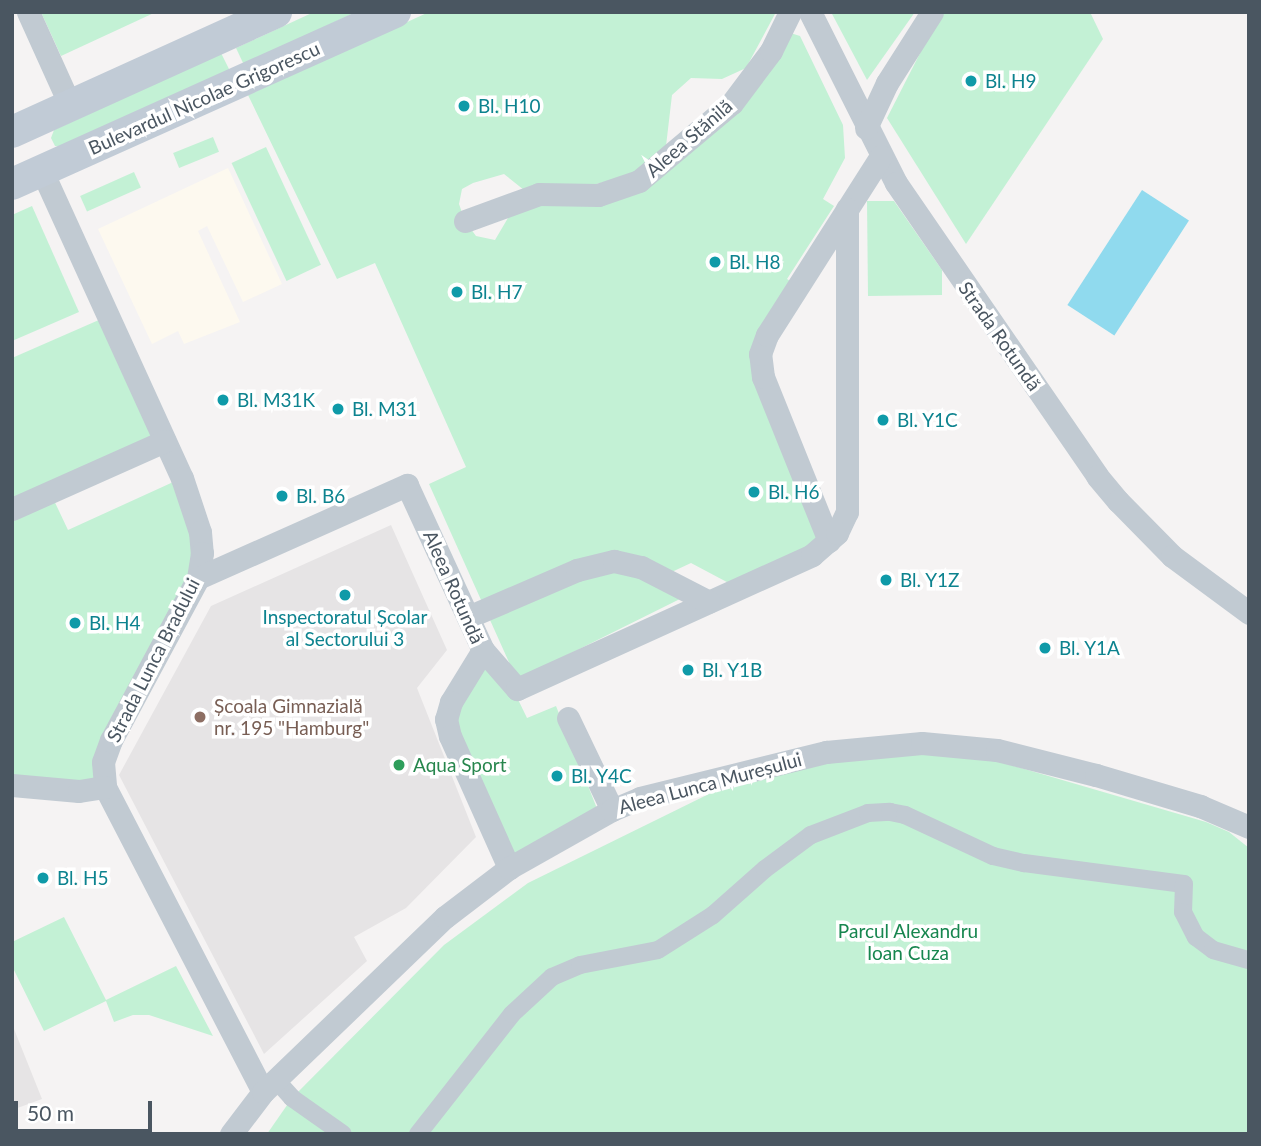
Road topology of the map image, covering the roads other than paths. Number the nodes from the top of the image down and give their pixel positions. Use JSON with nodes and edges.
{"nodes":[{"id":1,"x":28,"y":12,"type":"edge"},
{"id":2,"x":276,"y":12,"type":"edge"},
{"id":3,"x":790,"y":12,"type":"edge"},
{"id":4,"x":810,"y":12,"type":"edge"},
{"id":5,"x":932,"y":12,"type":"edge"},
{"id":6,"x":391,"y":13,"type":"edge"},
{"id":7,"x":70,"y":105,"type":"junction"},
{"id":8,"x":866,"y":128,"type":"junction"},
{"id":9,"x":17,"y":129,"type":"edge"},
{"id":10,"x":881,"y":156,"type":"junction"},
{"id":11,"x":42,"y":171,"type":"junction"},
{"id":12,"x":12,"y":184,"type":"edge"},
{"id":13,"x":847,"y":209,"type":"junction"},
{"id":14,"x":465,"y":221,"type":"dead end"},
{"id":15,"x":165,"y":441,"type":"junction"},
{"id":16,"x":12,"y":509,"type":"edge"},
{"id":17,"x":829,"y":541,"type":"junction"},
{"id":18,"x":198,"y":578,"type":"junction"},
{"id":19,"x":709,"y":602,"type":"junction"},
{"id":20,"x":1249,"y":613,"type":"edge"},
{"id":21,"x":468,"y":617,"type":"junction"},
{"id":22,"x":483,"y":650,"type":"junction"},
{"id":23,"x":568,"y":718,"type":"dead end"},
{"id":24,"x":12,"y":785,"type":"edge"},
{"id":25,"x":105,"y":787,"type":"junction"},
{"id":26,"x":612,"y":810,"type":"junction"},
{"id":27,"x":1248,"y":826,"type":"edge"},
{"id":28,"x":509,"y":868,"type":"junction"},
{"id":29,"x":1249,"y":960,"type":"edge"},
{"id":30,"x":270,"y":1086,"type":"junction"},
{"id":31,"x":231,"y":1134,"type":"edge"},
{"id":32,"x":343,"y":1134,"type":"edge"},
{"id":33,"x":418,"y":1134,"type":"edge"}],
"edges":[{"from":1,"to":7,"type":"street"},
{"from":2,"to":7,"type":"main road"},
{"from":3,"to":14,"type":"street","name":"Aleea Stănilă"},
{"from":4,"to":8,"type":"street","name":"Strada Rotundă"},
{"from":5,"to":8,"type":"street"},
{"from":6,"to":11,"type":"main road","name":"Bulevardul Nicolae Grigorescu"},
{"from":7,"to":9,"type":"main road"},
{"from":8,"to":10,"type":"street","name":"Strada Rotundă"},
{"from":9,"to":11,"type":"main road"},
{"from":10,"to":13,"type":"street"},
{"from":10,"to":20,"type":"street","name":"Strada Rotundă"},
{"from":11,"to":12,"type":"main road","name":"Bulevardul Nicolae Grigorescu"},
{"from":11,"to":15,"type":"street","name":"Strada Lunca Bradului"},
{"from":13,"to":17,"type":"street","name":"Aleea Rotundă"},
{"from":13,"to":17,"type":"street"},
{"from":15,"to":16,"type":"street"},
{"from":15,"to":18,"type":"street","name":"Strada Lunca Bradului"},
{"from":17,"to":19,"type":"street","name":"Aleea Rotundă"},
{"from":18,"to":21,"type":"street","name":"Aleea Rotundă"},
{"from":18,"to":25,"type":"street","name":"Strada Lunca Bradului"},
{"from":19,"to":21,"type":"street"},
{"from":19,"to":22,"type":"street","name":"Aleea Rotundă"},
{"from":21,"to":22,"type":"street","name":"Aleea Rotundă"},
{"from":22,"to":28,"type":"street"},
{"from":23,"to":26,"type":"street"},
{"from":24,"to":25,"type":"street"},
{"from":25,"to":30,"type":"street","name":"Strada Lunca Bradului"},
{"from":26,"to":27,"type":"street","name":"Aleea Lunca Mureșului"},
{"from":26,"to":28,"type":"street","name":"Aleea Lunca Mureșului"},
{"from":28,"to":30,"type":"street","name":"Aleea Lunca Mureșului"},
{"from":29,"to":33,"type":"street"},
{"from":30,"to":31,"type":"street"},
{"from":30,"to":32,"type":"street"}]}
